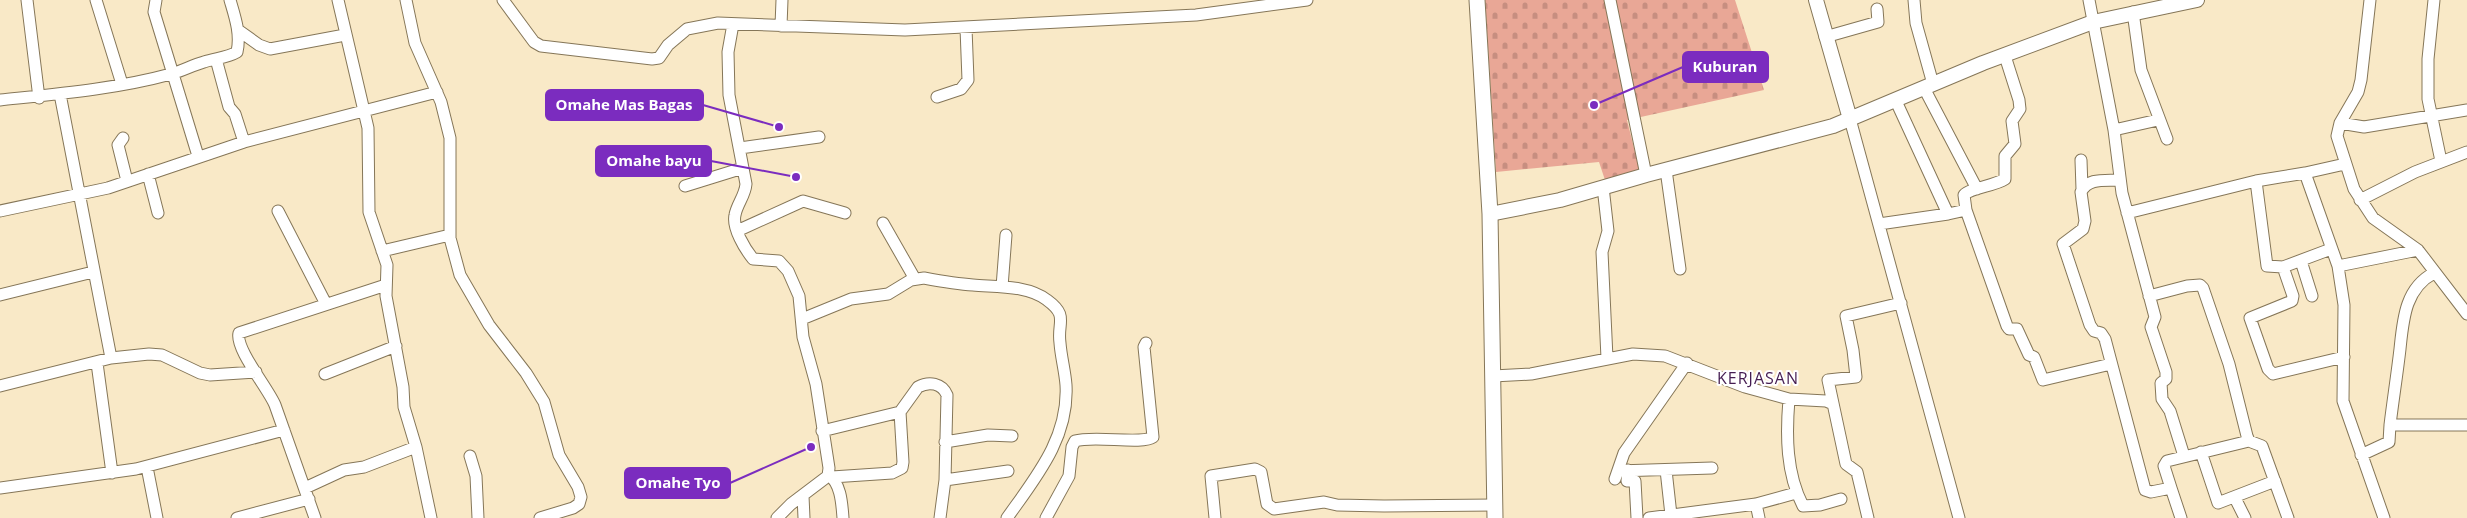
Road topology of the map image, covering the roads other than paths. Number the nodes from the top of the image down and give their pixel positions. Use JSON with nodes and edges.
{"nodes":[{"id":1,"x":27,"y":0,"type":"edge"},
{"id":2,"x":96,"y":0,"type":"edge"},
{"id":3,"x":156,"y":0,"type":"edge"},
{"id":4,"x":230,"y":0,"type":"edge"},
{"id":5,"x":338,"y":0,"type":"edge"},
{"id":6,"x":406,"y":0,"type":"edge"},
{"id":7,"x":503,"y":0,"type":"edge"},
{"id":8,"x":782,"y":0,"type":"edge"},
{"id":9,"x":1307,"y":0,"type":"edge"},
{"id":10,"x":1477,"y":0,"type":"edge"},
{"id":11,"x":1610,"y":0,"type":"edge"},
{"id":12,"x":1816,"y":0,"type":"edge"},
{"id":13,"x":1914,"y":0,"type":"edge"},
{"id":14,"x":2089,"y":0,"type":"edge"},
{"id":15,"x":2197,"y":0,"type":"edge"},
{"id":16,"x":2370,"y":0,"type":"edge"},
{"id":17,"x":2434,"y":0,"type":"edge"},
{"id":18,"x":1877,"y":9,"type":"dead end"},
{"id":19,"x":2133,"y":12,"type":"junction"},
{"id":20,"x":2093,"y":22,"type":"junction"},
{"id":21,"x":733,"y":24,"type":"junction"},
{"id":22,"x":781,"y":26,"type":"junction"},
{"id":23,"x":966,"y":28,"type":"junction"},
{"id":24,"x":238,"y":30,"type":"junction"},
{"id":25,"x":345,"y":35,"type":"junction"},
{"id":26,"x":1825,"y":37,"type":"junction"},
{"id":27,"x":2005,"y":56,"type":"junction"},
{"id":28,"x":216,"y":59,"type":"junction"},
{"id":29,"x":172,"y":74,"type":"junction"},
{"id":30,"x":122,"y":84,"type":"junction"},
{"id":31,"x":1928,"y":86,"type":"junction"},
{"id":32,"x":437,"y":92,"type":"junction"},
{"id":33,"x":60,"y":94,"type":"junction"},
{"id":34,"x":937,"y":97,"type":"dead end"},
{"id":35,"x":40,"y":98,"type":"junction"},
{"id":36,"x":1895,"y":99,"type":"junction"},
{"id":37,"x":0,"y":100,"type":"edge"},
{"id":38,"x":365,"y":110,"type":"junction"},
{"id":39,"x":2467,"y":110,"type":"edge"},
{"id":40,"x":2431,"y":114,"type":"junction"},
{"id":41,"x":1850,"y":119,"type":"junction"},
{"id":42,"x":2158,"y":120,"type":"junction"},
{"id":43,"x":2340,"y":123,"type":"junction"},
{"id":44,"x":2114,"y":130,"type":"junction"},
{"id":45,"x":123,"y":138,"type":"dead end"},
{"id":46,"x":819,"y":138,"type":"dead end"},
{"id":47,"x":2167,"y":139,"type":"dead end"},
{"id":48,"x":244,"y":142,"type":"junction"},
{"id":49,"x":740,"y":148,"type":"junction"},
{"id":50,"x":2467,"y":152,"type":"edge"},
{"id":51,"x":198,"y":156,"type":"junction"},
{"id":52,"x":2081,"y":160,"type":"dead end"},
{"id":53,"x":2441,"y":160,"type":"junction"},
{"id":54,"x":2345,"y":164,"type":"junction"},
{"id":55,"x":743,"y":168,"type":"junction"},
{"id":56,"x":1666,"y":170,"type":"junction"},
{"id":57,"x":2305,"y":173,"type":"junction"},
{"id":58,"x":148,"y":174,"type":"junction"},
{"id":59,"x":1646,"y":175,"type":"junction"},
{"id":60,"x":2120,"y":180,"type":"junction"},
{"id":61,"x":127,"y":181,"type":"junction"},
{"id":62,"x":2256,"y":181,"type":"junction"},
{"id":63,"x":685,"y":186,"type":"dead end"},
{"id":64,"x":1603,"y":188,"type":"junction"},
{"id":65,"x":1978,"y":189,"type":"junction"},
{"id":66,"x":2082,"y":189,"type":"junction"},
{"id":67,"x":79,"y":194,"type":"junction"},
{"id":68,"x":2360,"y":200,"type":"junction"},
{"id":69,"x":1966,"y":210,"type":"junction"},
{"id":70,"x":0,"y":211,"type":"edge"},
{"id":71,"x":278,"y":211,"type":"dead end"},
{"id":72,"x":158,"y":213,"type":"dead end"},
{"id":73,"x":844,"y":213,"type":"dead end"},
{"id":74,"x":2127,"y":213,"type":"junction"},
{"id":75,"x":1490,"y":214,"type":"junction"},
{"id":76,"x":1948,"y":214,"type":"junction"},
{"id":77,"x":884,"y":223,"type":"dead end"},
{"id":78,"x":1879,"y":224,"type":"junction"},
{"id":79,"x":737,"y":231,"type":"junction"},
{"id":80,"x":1006,"y":235,"type":"dead end"},
{"id":81,"x":450,"y":236,"type":"junction"},
{"id":82,"x":2331,"y":250,"type":"junction"},
{"id":83,"x":2418,"y":250,"type":"junction"},
{"id":84,"x":382,"y":251,"type":"junction"},
{"id":85,"x":2300,"y":261,"type":"junction"},
{"id":86,"x":2338,"y":266,"type":"junction"},
{"id":87,"x":2283,"y":267,"type":"junction"},
{"id":88,"x":1680,"y":269,"type":"dead end"},
{"id":89,"x":94,"y":272,"type":"junction"},
{"id":90,"x":2434,"y":273,"type":"junction"},
{"id":91,"x":915,"y":279,"type":"junction"},
{"id":92,"x":386,"y":285,"type":"junction"},
{"id":93,"x":1002,"y":287,"type":"junction"},
{"id":94,"x":0,"y":296,"type":"edge"},
{"id":95,"x":2149,"y":296,"type":"junction"},
{"id":96,"x":2312,"y":296,"type":"dead end"},
{"id":97,"x":1901,"y":303,"type":"junction"},
{"id":98,"x":326,"y":304,"type":"junction"},
{"id":99,"x":2467,"y":314,"type":"edge"},
{"id":100,"x":802,"y":319,"type":"junction"},
{"id":101,"x":1146,"y":343,"type":"dead end"},
{"id":102,"x":396,"y":346,"type":"junction"},
{"id":103,"x":111,"y":358,"type":"junction"},
{"id":104,"x":1607,"y":358,"type":"junction"},
{"id":105,"x":2344,"y":358,"type":"junction"},
{"id":106,"x":97,"y":363,"type":"junction"},
{"id":107,"x":1687,"y":363,"type":"junction"},
{"id":108,"x":2111,"y":364,"type":"junction"},
{"id":109,"x":256,"y":372,"type":"junction"},
{"id":110,"x":326,"y":374,"type":"dead end"},
{"id":111,"x":1493,"y":376,"type":"junction"},
{"id":112,"x":0,"y":386,"type":"edge"},
{"id":113,"x":1788,"y":399,"type":"junction"},
{"id":114,"x":1833,"y":404,"type":"junction"},
{"id":115,"x":900,"y":412,"type":"junction"},
{"id":116,"x":2467,"y":425,"type":"edge"},
{"id":117,"x":2390,"y":426,"type":"junction"},
{"id":118,"x":284,"y":430,"type":"junction"},
{"id":119,"x":822,"y":431,"type":"junction"},
{"id":120,"x":1012,"y":436,"type":"dead end"},
{"id":121,"x":2249,"y":441,"type":"junction"},
{"id":122,"x":945,"y":442,"type":"junction"},
{"id":123,"x":416,"y":447,"type":"junction"},
{"id":124,"x":2201,"y":452,"type":"junction"},
{"id":125,"x":2361,"y":455,"type":"junction"},
{"id":126,"x":470,"y":456,"type":"dead end"},
{"id":127,"x":2184,"y":456,"type":"junction"},
{"id":128,"x":147,"y":467,"type":"junction"},
{"id":129,"x":1712,"y":468,"type":"dead end"},
{"id":130,"x":1666,"y":470,"type":"junction"},
{"id":131,"x":1008,"y":471,"type":"dead end"},
{"id":132,"x":112,"y":473,"type":"junction"},
{"id":133,"x":1620,"y":473,"type":"junction"},
{"id":134,"x":830,"y":476,"type":"junction"},
{"id":135,"x":945,"y":480,"type":"junction"},
{"id":136,"x":2275,"y":481,"type":"junction"},
{"id":137,"x":0,"y":488,"type":"edge"},
{"id":138,"x":2171,"y":488,"type":"junction"},
{"id":139,"x":307,"y":493,"type":"junction"},
{"id":140,"x":1796,"y":494,"type":"junction"},
{"id":141,"x":803,"y":496,"type":"junction"},
{"id":142,"x":2236,"y":498,"type":"junction"},
{"id":143,"x":1840,"y":499,"type":"dead end"},
{"id":144,"x":1756,"y":504,"type":"junction"},
{"id":145,"x":1495,"y":512,"type":"edge"},
{"id":146,"x":1671,"y":515,"type":"junction"},
{"id":147,"x":157,"y":518,"type":"edge"},
{"id":148,"x":237,"y":518,"type":"edge"},
{"id":149,"x":315,"y":518,"type":"edge"},
{"id":150,"x":431,"y":518,"type":"edge"},
{"id":151,"x":478,"y":518,"type":"edge"},
{"id":152,"x":540,"y":518,"type":"edge"},
{"id":153,"x":777,"y":518,"type":"edge"},
{"id":154,"x":804,"y":518,"type":"edge"},
{"id":155,"x":843,"y":518,"type":"edge"},
{"id":156,"x":940,"y":518,"type":"edge"},
{"id":157,"x":1008,"y":518,"type":"edge"},
{"id":158,"x":1046,"y":518,"type":"edge"},
{"id":159,"x":1215,"y":518,"type":"edge"},
{"id":160,"x":1637,"y":518,"type":"edge"},
{"id":161,"x":1649,"y":518,"type":"edge"},
{"id":162,"x":1759,"y":518,"type":"edge"},
{"id":163,"x":1868,"y":518,"type":"edge"},
{"id":164,"x":1958,"y":518,"type":"edge"},
{"id":165,"x":2181,"y":518,"type":"edge"},
{"id":166,"x":2245,"y":518,"type":"edge"},
{"id":167,"x":2288,"y":518,"type":"edge"},
{"id":168,"x":2384,"y":518,"type":"edge"}],
"edges":[{"from":1,"to":35,"type":"street"},
{"from":2,"to":30,"type":"street"},
{"from":3,"to":29,"type":"street"},
{"from":4,"to":24,"type":"street"},
{"from":5,"to":25,"type":"street"},
{"from":6,"to":32,"type":"street"},
{"from":7,"to":21,"type":"street"},
{"from":8,"to":22,"type":"street"},
{"from":9,"to":23,"type":"street"},
{"from":10,"to":75,"type":"main road"},
{"from":11,"to":59,"type":"street"},
{"from":12,"to":26,"type":"street"},
{"from":13,"to":31,"type":"street"},
{"from":14,"to":20,"type":"street"},
{"from":15,"to":19,"type":"street"},
{"from":16,"to":43,"type":"street"},
{"from":17,"to":40,"type":"street"},
{"from":18,"to":26,"type":"street"},
{"from":19,"to":20,"type":"street"},
{"from":19,"to":42,"type":"street"},
{"from":20,"to":27,"type":"street"},
{"from":20,"to":44,"type":"street"},
{"from":21,"to":22,"type":"street"},
{"from":21,"to":49,"type":"street"},
{"from":22,"to":23,"type":"street"},
{"from":23,"to":34,"type":"street"},
{"from":24,"to":25,"type":"street"},
{"from":24,"to":28,"type":"street"},
{"from":25,"to":38,"type":"street"},
{"from":26,"to":41,"type":"street"},
{"from":27,"to":31,"type":"street"},
{"from":27,"to":65,"type":"street"},
{"from":28,"to":29,"type":"street"},
{"from":28,"to":48,"type":"street"},
{"from":29,"to":30,"type":"street"},
{"from":29,"to":51,"type":"street"},
{"from":30,"to":33,"type":"street"},
{"from":31,"to":36,"type":"street"},
{"from":31,"to":65,"type":"street"},
{"from":32,"to":38,"type":"street"},
{"from":32,"to":81,"type":"street"},
{"from":33,"to":35,"type":"street"},
{"from":33,"to":67,"type":"street"},
{"from":35,"to":37,"type":"street"},
{"from":36,"to":41,"type":"street"},
{"from":36,"to":76,"type":"street"},
{"from":38,"to":48,"type":"street"},
{"from":38,"to":84,"type":"street"},
{"from":39,"to":40,"type":"street"},
{"from":40,"to":43,"type":"street"},
{"from":40,"to":53,"type":"street"},
{"from":41,"to":56,"type":"street"},
{"from":41,"to":78,"type":"street"},
{"from":42,"to":44,"type":"street"},
{"from":42,"to":47,"type":"street"},
{"from":43,"to":54,"type":"street"},
{"from":44,"to":60,"type":"street"},
{"from":45,"to":61,"type":"street"},
{"from":46,"to":49,"type":"street"},
{"from":48,"to":51,"type":"street"},
{"from":49,"to":55,"type":"street"},
{"from":50,"to":53,"type":"street"},
{"from":51,"to":58,"type":"street"},
{"from":52,"to":66,"type":"street"},
{"from":53,"to":68,"type":"street"},
{"from":54,"to":57,"type":"street"},
{"from":54,"to":68,"type":"street"},
{"from":55,"to":63,"type":"street"},
{"from":55,"to":79,"type":"street"},
{"from":56,"to":59,"type":"street"},
{"from":56,"to":88,"type":"street"},
{"from":57,"to":62,"type":"street"},
{"from":57,"to":82,"type":"street"},
{"from":58,"to":61,"type":"street"},
{"from":58,"to":72,"type":"street"},
{"from":59,"to":64,"type":"street"},
{"from":60,"to":66,"type":"street"},
{"from":60,"to":74,"type":"street"},
{"from":61,"to":67,"type":"street"},
{"from":62,"to":74,"type":"street"},
{"from":62,"to":87,"type":"street"},
{"from":64,"to":75,"type":"street"},
{"from":64,"to":104,"type":"street"},
{"from":65,"to":69,"type":"street"},
{"from":66,"to":108,"type":"street"},
{"from":67,"to":70,"type":"street"},
{"from":67,"to":89,"type":"street"},
{"from":68,"to":83,"type":"street"},
{"from":69,"to":76,"type":"street"},
{"from":69,"to":108,"type":"street"},
{"from":71,"to":98,"type":"street"},
{"from":73,"to":79,"type":"street"},
{"from":74,"to":95,"type":"street"},
{"from":75,"to":111,"type":"main road"},
{"from":76,"to":78,"type":"street"},
{"from":77,"to":91,"type":"street"},
{"from":78,"to":97,"type":"street"},
{"from":79,"to":100,"type":"street"},
{"from":80,"to":93,"type":"street"},
{"from":81,"to":84,"type":"street"},
{"from":81,"to":152,"type":"street"},
{"from":82,"to":85,"type":"street"},
{"from":82,"to":86,"type":"street"},
{"from":83,"to":86,"type":"street"},
{"from":83,"to":90,"type":"street"},
{"from":84,"to":92,"type":"street"},
{"from":85,"to":87,"type":"street"},
{"from":85,"to":96,"type":"street"},
{"from":86,"to":105,"type":"street"},
{"from":87,"to":105,"type":"street"},
{"from":89,"to":94,"type":"street"},
{"from":89,"to":103,"type":"street"},
{"from":90,"to":99,"type":"street"},
{"from":90,"to":117,"type":"street"},
{"from":91,"to":93,"type":"street"},
{"from":91,"to":100,"type":"street"},
{"from":92,"to":98,"type":"street"},
{"from":92,"to":102,"type":"street"},
{"from":93,"to":157,"type":"street"},
{"from":95,"to":121,"type":"street"},
{"from":95,"to":127,"type":"street"},
{"from":97,"to":114,"type":"street"},
{"from":97,"to":164,"type":"street"},
{"from":98,"to":109,"type":"street"},
{"from":100,"to":119,"type":"street"},
{"from":101,"to":158,"type":"street"},
{"from":102,"to":110,"type":"street"},
{"from":102,"to":123,"type":"street"},
{"from":103,"to":106,"type":"street"},
{"from":103,"to":109,"type":"street"},
{"from":104,"to":107,"type":"street"},
{"from":104,"to":111,"type":"street"},
{"from":105,"to":125,"type":"street"},
{"from":106,"to":112,"type":"street"},
{"from":106,"to":132,"type":"street"},
{"from":107,"to":113,"type":"street"},
{"from":107,"to":133,"type":"street"},
{"from":108,"to":138,"type":"street"},
{"from":109,"to":118,"type":"street"},
{"from":111,"to":145,"type":"main road"},
{"from":113,"to":114,"type":"street"},
{"from":113,"to":140,"type":"street"},
{"from":114,"to":163,"type":"street"},
{"from":115,"to":119,"type":"street"},
{"from":115,"to":122,"type":"street"},
{"from":115,"to":134,"type":"street"},
{"from":116,"to":117,"type":"street"},
{"from":117,"to":125,"type":"street"},
{"from":118,"to":128,"type":"street"},
{"from":118,"to":139,"type":"street"},
{"from":119,"to":134,"type":"street"},
{"from":120,"to":122,"type":"street"},
{"from":121,"to":124,"type":"street"},
{"from":121,"to":136,"type":"street"},
{"from":122,"to":135,"type":"street"},
{"from":123,"to":139,"type":"street"},
{"from":123,"to":150,"type":"street"},
{"from":124,"to":127,"type":"street"},
{"from":124,"to":142,"type":"street"},
{"from":125,"to":168,"type":"street"},
{"from":126,"to":151,"type":"street"},
{"from":127,"to":138,"type":"street"},
{"from":128,"to":132,"type":"street"},
{"from":128,"to":147,"type":"street"},
{"from":129,"to":130,"type":"street"},
{"from":130,"to":133,"type":"street"},
{"from":130,"to":146,"type":"street"},
{"from":131,"to":135,"type":"street"},
{"from":132,"to":137,"type":"street"},
{"from":133,"to":160,"type":"street"},
{"from":134,"to":141,"type":"street"},
{"from":134,"to":155,"type":"street"},
{"from":135,"to":156,"type":"street"},
{"from":136,"to":142,"type":"street"},
{"from":136,"to":167,"type":"street"},
{"from":138,"to":165,"type":"street"},
{"from":139,"to":148,"type":"street"},
{"from":139,"to":149,"type":"street"},
{"from":140,"to":143,"type":"street"},
{"from":140,"to":144,"type":"street"},
{"from":141,"to":153,"type":"street"},
{"from":141,"to":154,"type":"street"},
{"from":142,"to":166,"type":"street"},
{"from":144,"to":146,"type":"street"},
{"from":144,"to":162,"type":"street"},
{"from":145,"to":159,"type":"street"},
{"from":146,"to":161,"type":"street"}]}
